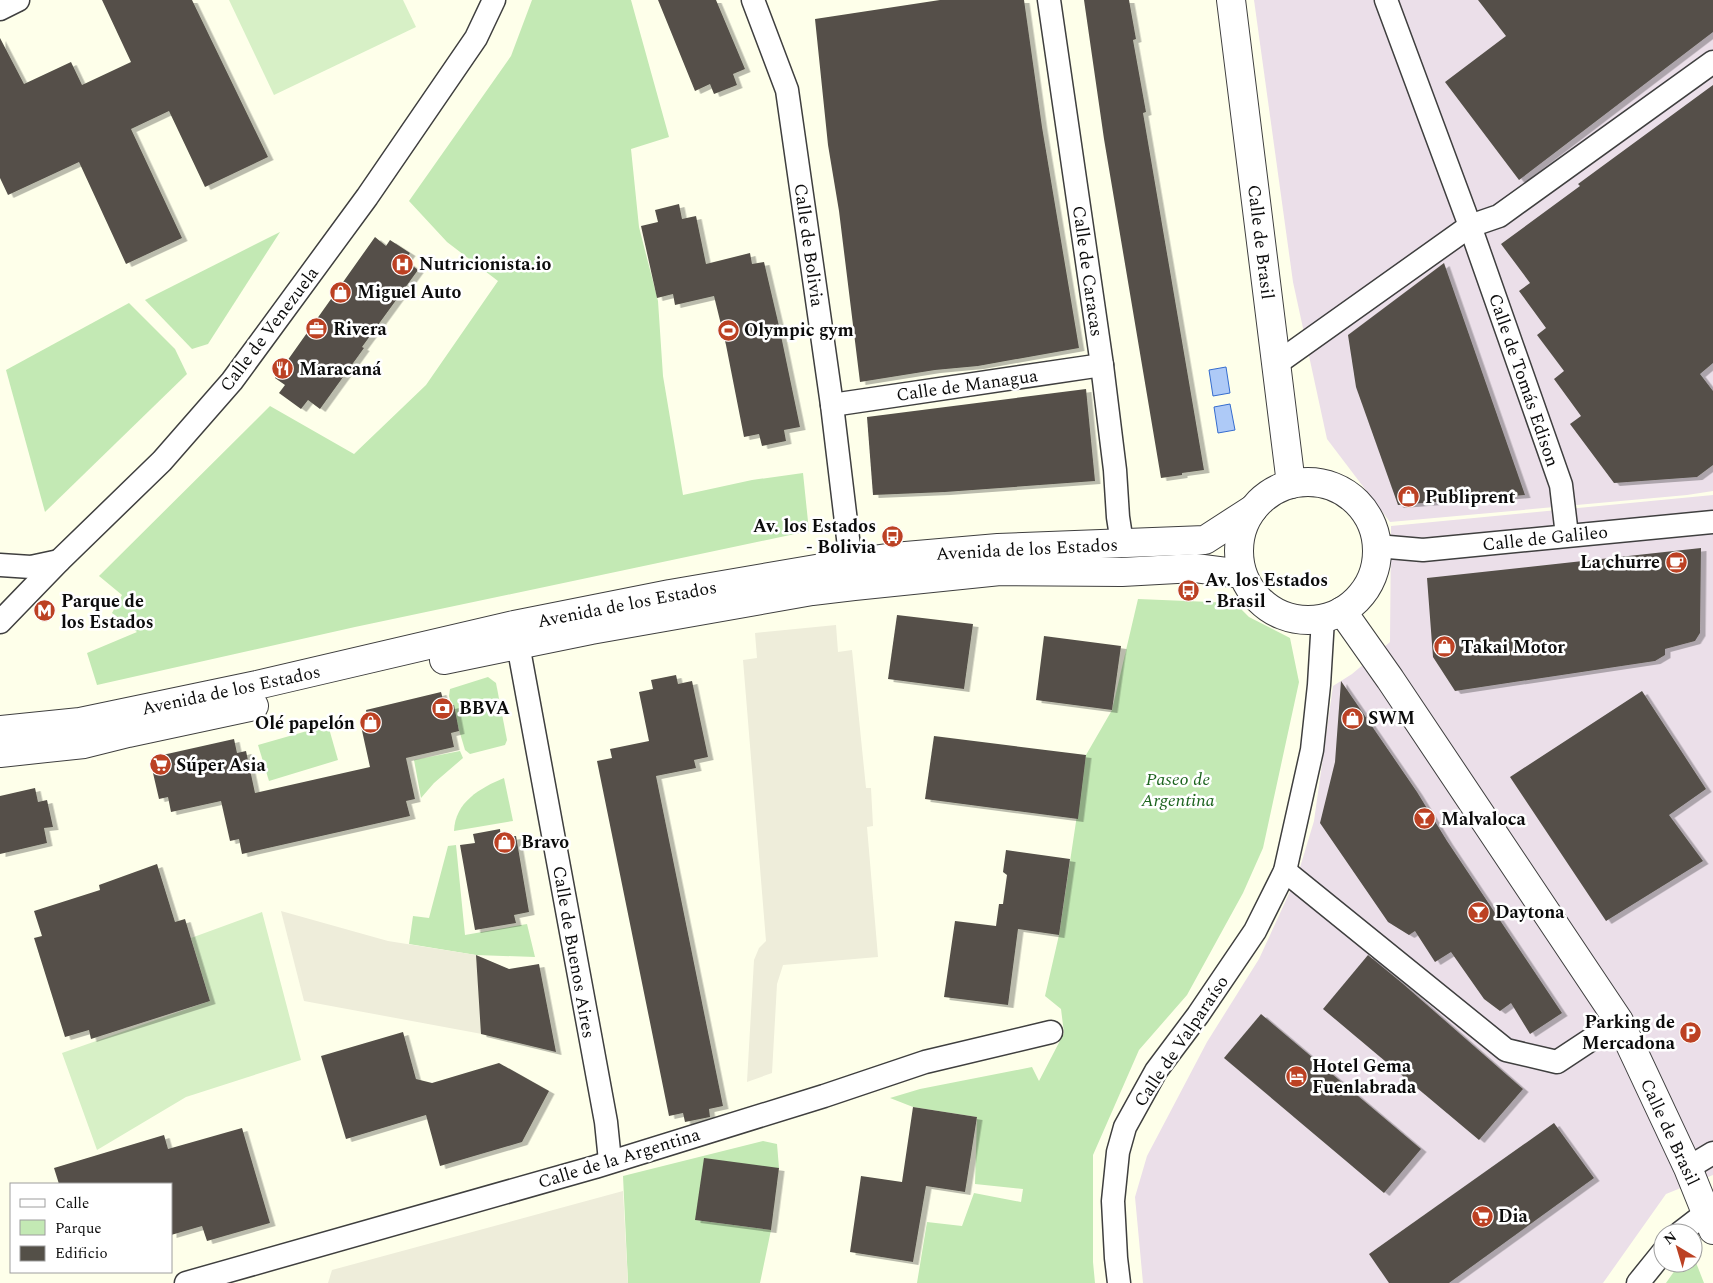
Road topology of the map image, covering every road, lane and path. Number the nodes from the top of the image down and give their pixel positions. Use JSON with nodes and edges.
{"nodes":[{"id":1,"x":18,"y":0,"type":"edge"},
{"id":2,"x":753,"y":0,"type":"edge"},
{"id":3,"x":1049,"y":0,"type":"edge"},
{"id":4,"x":1231,"y":0,"type":"edge"},
{"id":5,"x":1386,"y":0,"type":"edge"},
{"id":6,"x":492,"y":2,"type":"edge"},
{"id":7,"x":0,"y":9,"type":"edge"},
{"id":8,"x":1713,"y":62,"type":"edge"},
{"id":9,"x":1470,"y":226,"type":"junction"},
{"id":10,"x":1276,"y":364,"type":"junction"},
{"id":11,"x":1102,"y":365,"type":"junction"},
{"id":12,"x":832,"y":405,"type":"junction"},
{"id":13,"x":1291,"y":484,"type":"junction"},
{"id":14,"x":1253,"y":509,"type":"junction"},
{"id":15,"x":1713,"y":522,"type":"edge"},
{"id":16,"x":1567,"y":535,"type":"junction"},
{"id":17,"x":1122,"y":543,"type":"junction"},
{"id":18,"x":1377,"y":546,"type":"junction"},
{"id":19,"x":59,"y":561,"type":"junction"},
{"id":20,"x":0,"y":564,"type":"edge"},
{"id":21,"x":852,"y":574,"type":"junction"},
{"id":22,"x":1242,"y":574,"type":"junction"},
{"id":23,"x":1332,"y":615,"type":"junction"},
{"id":24,"x":0,"y":622,"type":"edge"},
{"id":25,"x":517,"y":635,"type":"junction"},
{"id":26,"x":0,"y":730,"type":"edge"},
{"id":27,"x":0,"y":753,"type":"edge"},
{"id":28,"x":1285,"y":871,"type":"junction"},
{"id":29,"x":1619,"y":1021,"type":"junction"},
{"id":30,"x":1051,"y":1032,"type":"dead end"},
{"id":31,"x":1713,"y":1153,"type":"edge"},
{"id":32,"x":610,"y":1161,"type":"junction"},
{"id":33,"x":1688,"y":1168,"type":"junction"},
{"id":34,"x":1709,"y":1221,"type":"edge"},
{"id":35,"x":1653,"y":1264,"type":"edge"},
{"id":36,"x":186,"y":1283,"type":"edge"},
{"id":37,"x":1120,"y":1283,"type":"edge"},
{"id":38,"x":1638,"y":1283,"type":"edge"}],
"edges":[{"from":1,"to":7,"type":"street"},
{"from":2,"to":12,"type":"street","name":"Calle de Bolivia"},
{"from":3,"to":11,"type":"street","name":"Calle de Caracas"},
{"from":4,"to":10,"type":"street","name":"Calle de Brasil"},
{"from":5,"to":9,"type":"street","name":"Calle de Tomás Edison"},
{"from":6,"to":19,"type":"street","name":"Calle de Venezuela"},
{"from":8,"to":9,"type":"street"},
{"from":9,"to":10,"type":"street"},
{"from":9,"to":16,"type":"street","name":"Calle de Tomás Edison"},
{"from":10,"to":13,"type":"street","name":"Calle de Brasil"},
{"from":11,"to":12,"type":"street","name":"Calle de Managua"},
{"from":11,"to":17,"type":"street","name":"Calle de Caracas"},
{"from":12,"to":21,"type":"street","name":"Calle de Bolivia"},
{"from":13,"to":14,"type":"street"},
{"from":13,"to":18,"type":"street"},
{"from":14,"to":17,"type":"street","name":"Avenida de los Estados"},
{"from":14,"to":22,"type":"street"},
{"from":15,"to":16,"type":"street","name":"Calle de Galileo"},
{"from":16,"to":18,"type":"street","name":"Calle de Galileo"},
{"from":17,"to":21,"type":"street","name":"Avenida de los Estados"},
{"from":18,"to":23,"type":"street"},
{"from":19,"to":20,"type":"street"},
{"from":19,"to":24,"type":"street","name":"Calle de Venezuela"},
{"from":21,"to":22,"type":"street","name":"Avenida de los Estados"},
{"from":21,"to":25,"type":"street","name":"Avenida de los Estados"},
{"from":22,"to":23,"type":"street"},
{"from":23,"to":28,"type":"street","name":"Calle de Valparaíso"},
{"from":23,"to":29,"type":"street","name":"Calle de Brasil"},
{"from":25,"to":26,"type":"street","name":"Avenida de los Estados"},
{"from":25,"to":27,"type":"street","name":"Avenida de los Estados"},
{"from":25,"to":32,"type":"street","name":"Calle de Buenos Aires"},
{"from":28,"to":29,"type":"street"},
{"from":28,"to":37,"type":"street","name":"Calle de Valparaíso"},
{"from":29,"to":33,"type":"street","name":"Calle de Brasil"},
{"from":30,"to":32,"type":"street","name":"Calle de la Argentina"},
{"from":31,"to":33,"type":"street"},
{"from":32,"to":36,"type":"street","name":"Calle de la Argentina"},
{"from":33,"to":34,"type":"street","name":"Calle de Brasil"},
{"from":35,"to":38,"type":"street"}]}
